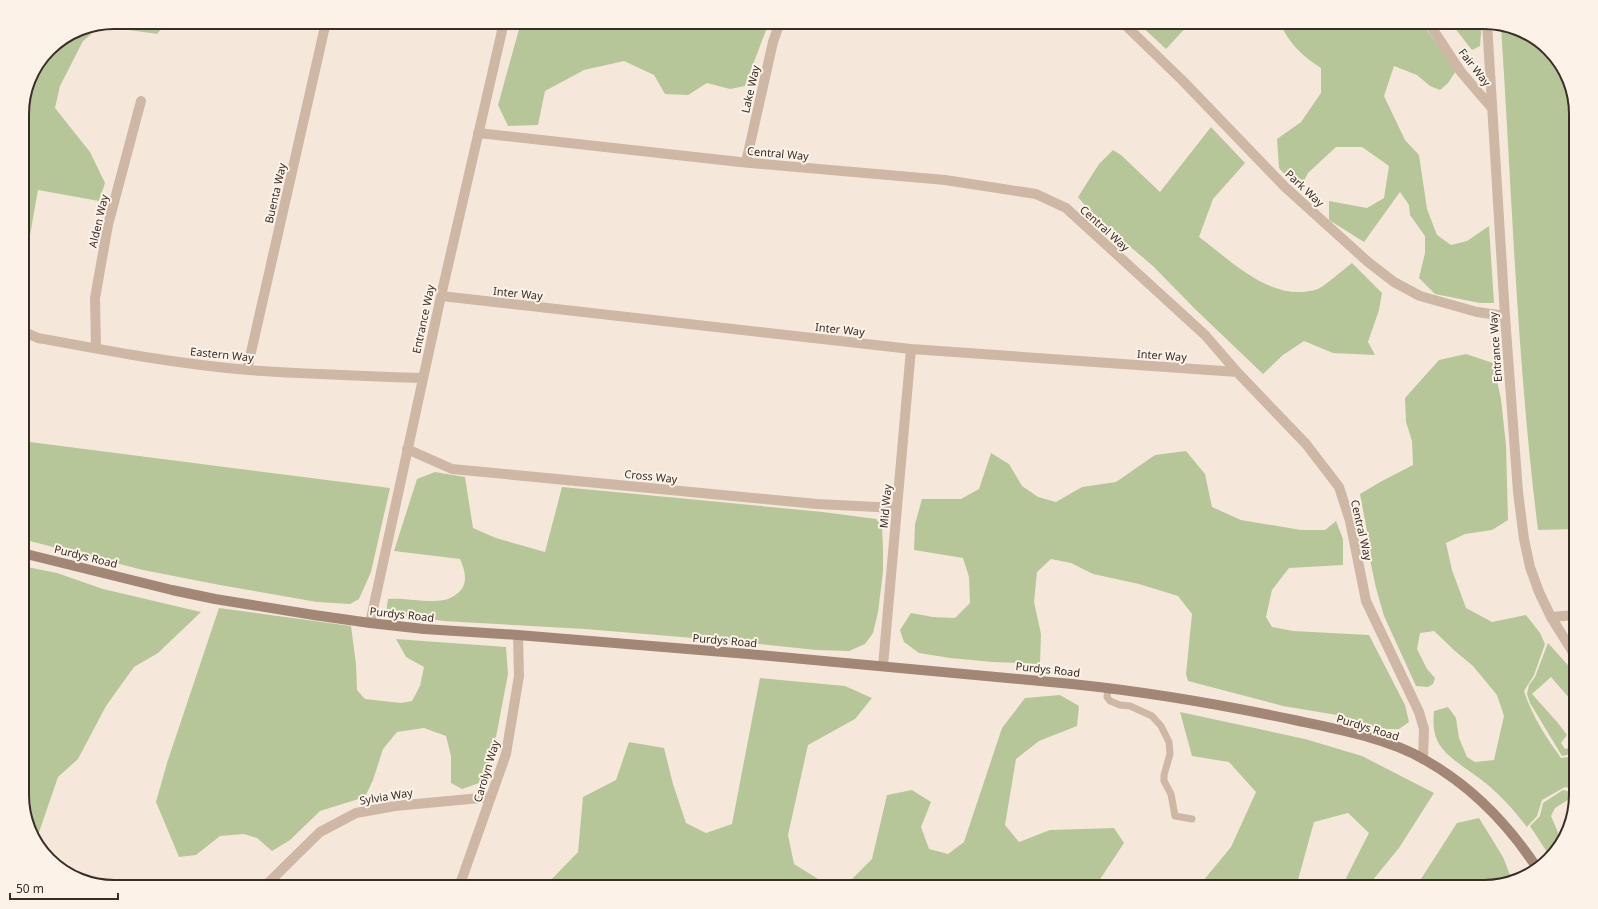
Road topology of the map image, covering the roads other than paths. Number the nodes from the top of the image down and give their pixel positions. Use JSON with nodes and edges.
{"nodes":[{"id":1,"x":324,"y":29,"type":"edge"},
{"id":2,"x":502,"y":29,"type":"edge"},
{"id":3,"x":778,"y":29,"type":"edge"},
{"id":4,"x":1129,"y":29,"type":"edge"},
{"id":5,"x":1433,"y":29,"type":"edge"},
{"id":6,"x":1487,"y":29,"type":"edge"},
{"id":7,"x":141,"y":101,"type":"dead end"},
{"id":8,"x":1492,"y":107,"type":"junction"},
{"id":9,"x":478,"y":133,"type":"junction"},
{"id":10,"x":746,"y":162,"type":"junction"},
{"id":11,"x":440,"y":296,"type":"junction"},
{"id":12,"x":1505,"y":316,"type":"junction"},
{"id":13,"x":29,"y":334,"type":"edge"},
{"id":14,"x":96,"y":348,"type":"junction"},
{"id":15,"x":911,"y":349,"type":"junction"},
{"id":16,"x":247,"y":370,"type":"junction"},
{"id":17,"x":1237,"y":372,"type":"junction"},
{"id":18,"x":423,"y":378,"type":"junction"},
{"id":19,"x":407,"y":449,"type":"junction"},
{"id":20,"x":897,"y":508,"type":"junction"},
{"id":21,"x":29,"y":556,"type":"edge"},
{"id":22,"x":1569,"y":616,"type":"edge"},
{"id":23,"x":1551,"y":617,"type":"junction"},
{"id":24,"x":370,"y":623,"type":"junction"},
{"id":25,"x":518,"y":635,"type":"junction"},
{"id":26,"x":1569,"y":646,"type":"edge"},
{"id":27,"x":883,"y":666,"type":"junction"},
{"id":28,"x":1108,"y":688,"type":"junction"},
{"id":29,"x":1424,"y":759,"type":"junction"},
{"id":30,"x":491,"y":797,"type":"junction"},
{"id":31,"x":1192,"y":819,"type":"dead end"},
{"id":32,"x":1533,"y":864,"type":"edge"},
{"id":33,"x":271,"y":880,"type":"edge"},
{"id":34,"x":461,"y":880,"type":"edge"}],
"edges":[{"from":1,"to":16,"type":"street","name":"Buenta Way"},
{"from":2,"to":9,"type":"street","name":"Entrance Way"},
{"from":3,"to":10,"type":"street","name":"Lake Way"},
{"from":4,"to":12,"type":"street","name":"Park Way"},
{"from":5,"to":8,"type":"street","name":"Fair Way"},
{"from":6,"to":8,"type":"street","name":"Entrance Way"},
{"from":7,"to":14,"type":"street","name":"Alden Way"},
{"from":8,"to":12,"type":"street","name":"Entrance Way"},
{"from":9,"to":10,"type":"street","name":"Central Way"},
{"from":9,"to":11,"type":"street","name":"Entrance Way"},
{"from":10,"to":17,"type":"street","name":"Central Way"},
{"from":11,"to":15,"type":"street","name":"Inter Way"},
{"from":11,"to":18,"type":"street","name":"Entrance Way"},
{"from":12,"to":23,"type":"street","name":"Entrance Way"},
{"from":13,"to":14,"type":"street","name":"Eastern Way"},
{"from":14,"to":16,"type":"street","name":"Eastern Way"},
{"from":15,"to":17,"type":"street","name":"Inter Way"},
{"from":15,"to":20,"type":"street","name":"Mid Way"},
{"from":16,"to":18,"type":"street","name":"Eastern Way"},
{"from":17,"to":29,"type":"street","name":"Central Way"},
{"from":18,"to":19,"type":"street","name":"Entrance Way"},
{"from":19,"to":20,"type":"street","name":"Cross Way"},
{"from":19,"to":24,"type":"street","name":"Entrance Way"},
{"from":20,"to":27,"type":"street","name":"Mid Way"},
{"from":21,"to":24,"type":"main road","name":"Purdys Road"},
{"from":22,"to":23,"type":"street"},
{"from":23,"to":26,"type":"street","name":"Entrance Way"},
{"from":24,"to":25,"type":"main road","name":"Purdys Road"},
{"from":25,"to":27,"type":"main road","name":"Purdys Road"},
{"from":25,"to":30,"type":"street","name":"Carolyn Way"},
{"from":27,"to":28,"type":"main road","name":"Purdys Road"},
{"from":28,"to":29,"type":"main road","name":"Purdys Road"},
{"from":28,"to":31,"type":"lane"},
{"from":29,"to":32,"type":"main road","name":"Purdys Road"},
{"from":30,"to":33,"type":"street","name":"Sylvia Way"},
{"from":30,"to":34,"type":"street","name":"Carolyn Way"}]}
